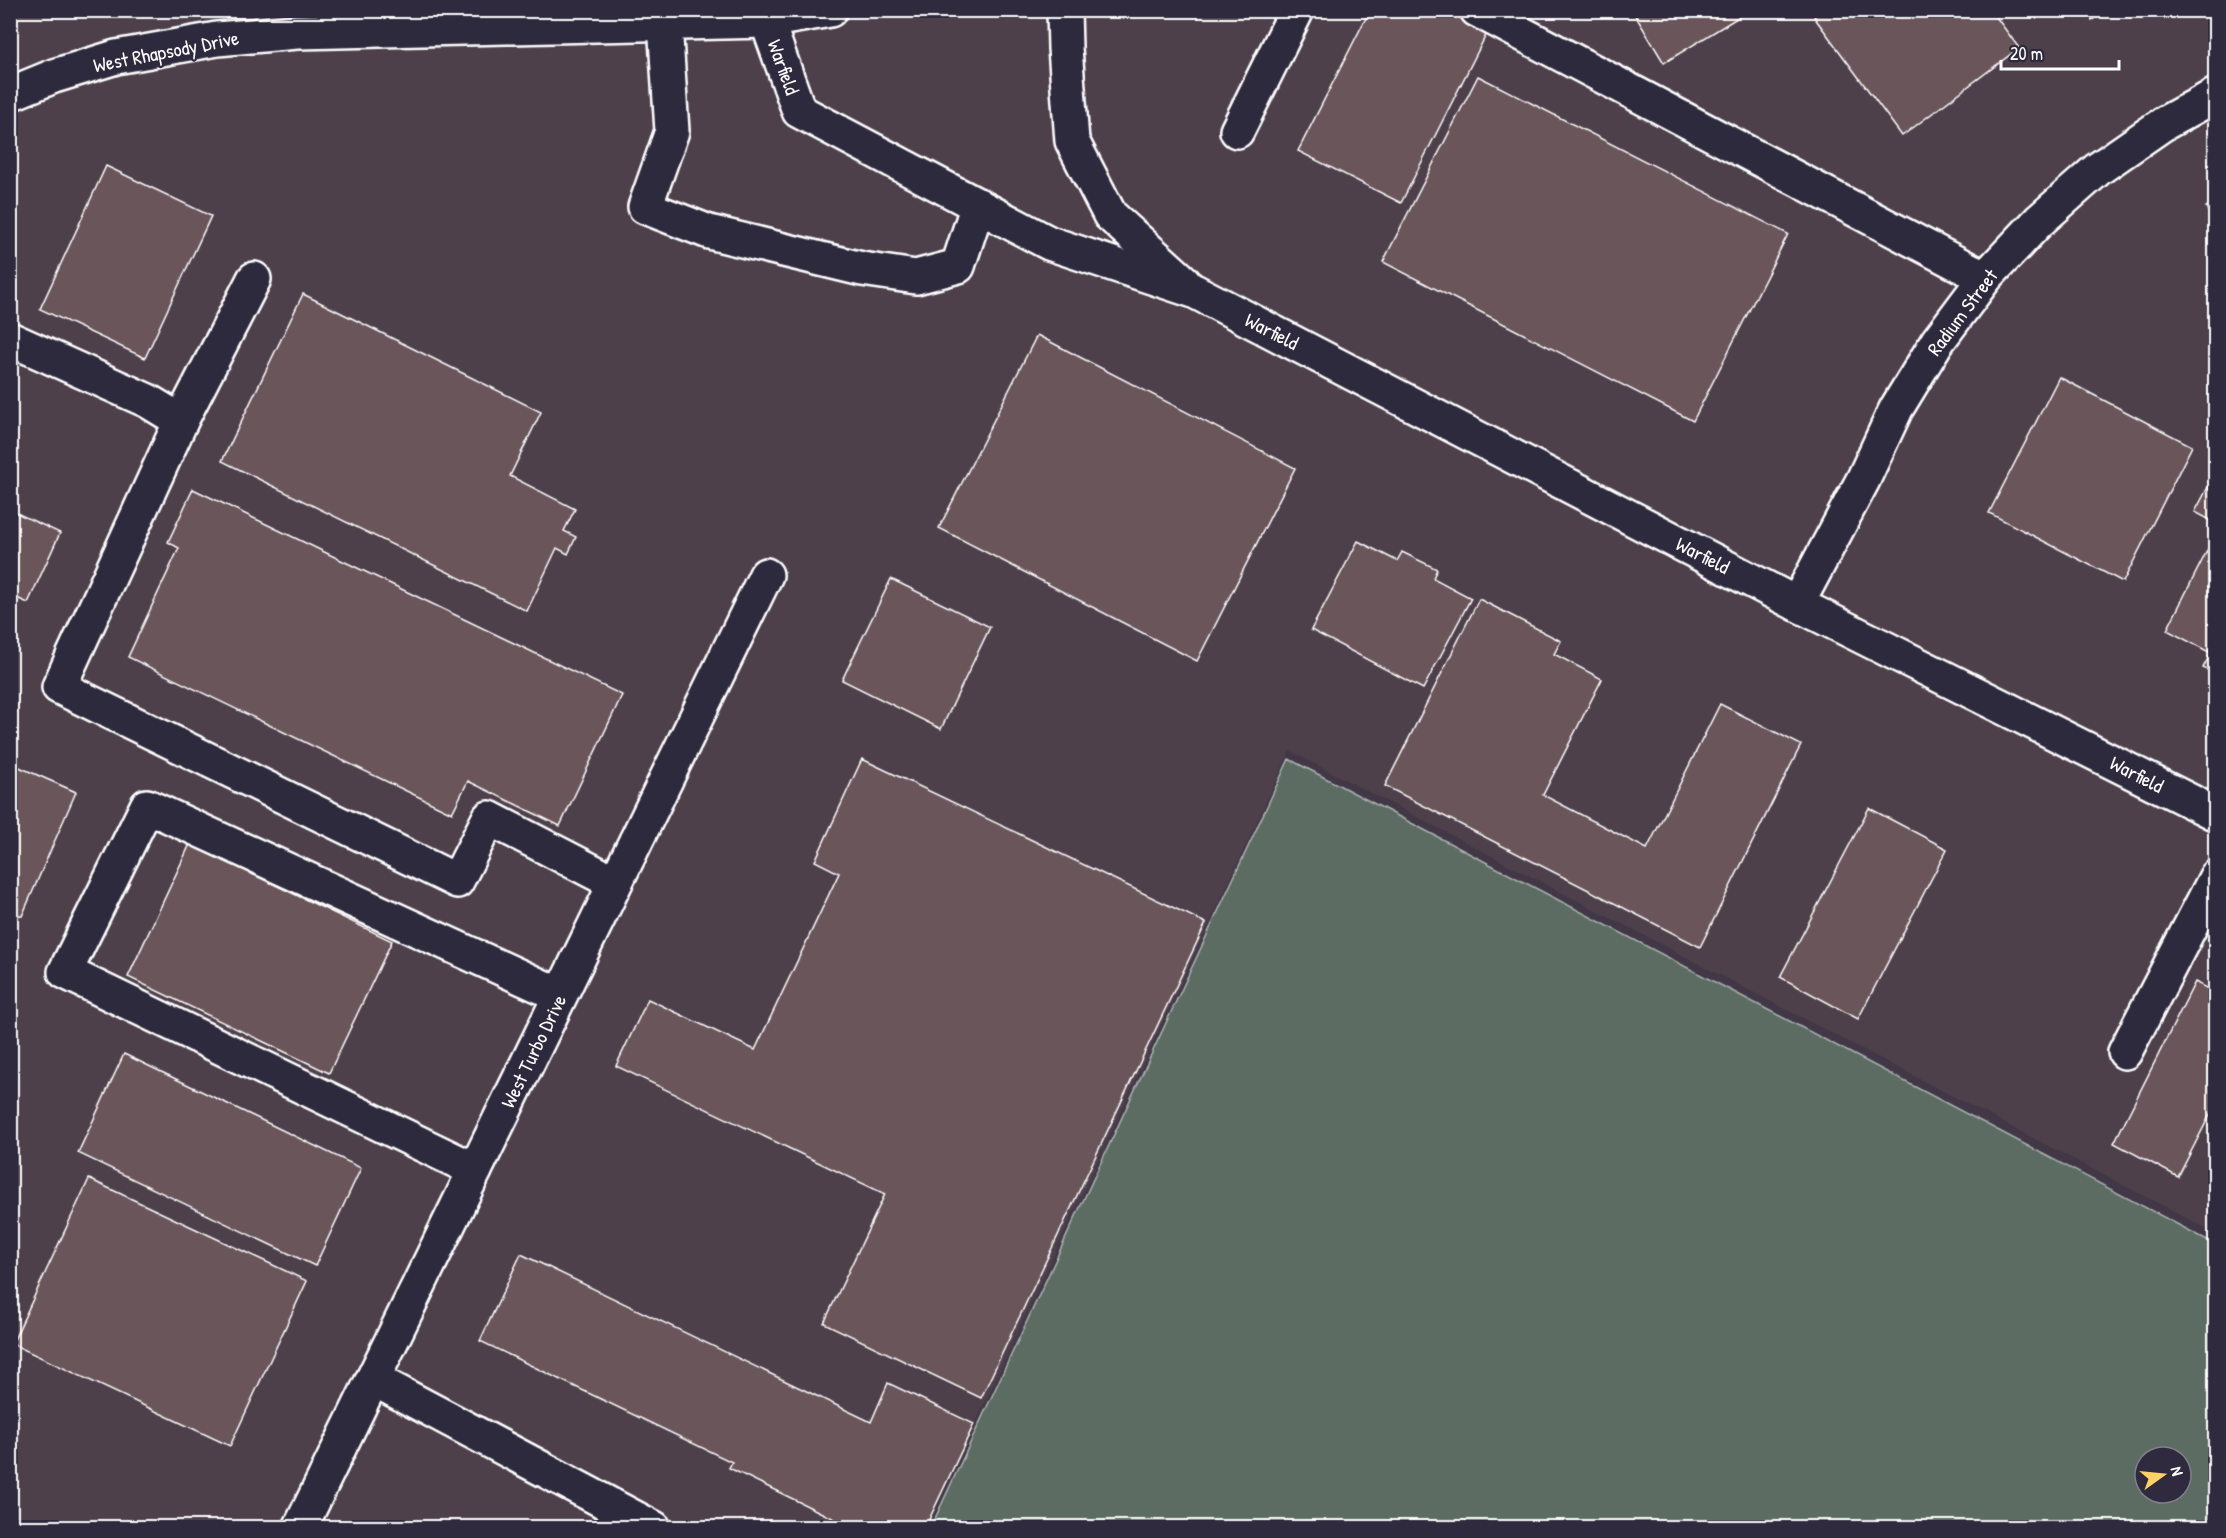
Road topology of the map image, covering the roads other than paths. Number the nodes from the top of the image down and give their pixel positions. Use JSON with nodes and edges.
{"nodes":[{"id":1,"x":830,"y":10,"type":"edge"},
{"id":2,"x":1064,"y":10,"type":"edge"},
{"id":3,"x":1298,"y":10,"type":"edge"},
{"id":4,"x":1477,"y":10,"type":"edge"},
{"id":5,"x":767,"y":21,"type":"junction"},
{"id":6,"x":664,"y":23,"type":"junction"},
{"id":7,"x":10,"y":94,"type":"edge"},
{"id":8,"x":2216,"y":95,"type":"edge"},
{"id":9,"x":1237,"y":131,"type":"dead end"},
{"id":10,"x":978,"y":205,"type":"junction"},
{"id":11,"x":254,"y":279,"type":"dead end"},
{"id":12,"x":1985,"y":279,"type":"junction"},
{"id":13,"x":1194,"y":291,"type":"junction"},
{"id":14,"x":10,"y":339,"type":"edge"},
{"id":15,"x":181,"y":421,"type":"junction"},
{"id":16,"x":766,"y":575,"type":"dead end"},
{"id":17,"x":1797,"y":604,"type":"junction"},
{"id":18,"x":2216,"y":814,"type":"edge"},
{"id":19,"x":2216,"y":876,"type":"edge"},
{"id":20,"x":615,"y":882,"type":"junction"},
{"id":21,"x":560,"y":995,"type":"junction"},
{"id":22,"x":2125,"y":1052,"type":"dead end"},
{"id":23,"x":475,"y":1170,"type":"junction"},
{"id":24,"x":373,"y":1379,"type":"junction"},
{"id":25,"x":300,"y":1527,"type":"edge"},
{"id":26,"x":654,"y":1527,"type":"edge"}],
"edges":[{"from":1,"to":5,"type":"street","name":"West Rhapsody Drive"},
{"from":2,"to":13,"type":"street","name":"Warfield"},
{"from":3,"to":9,"type":"street"},
{"from":4,"to":12,"type":"street"},
{"from":5,"to":6,"type":"street","name":"West Rhapsody Drive"},
{"from":5,"to":10,"type":"street","name":"Warfield"},
{"from":6,"to":7,"type":"street","name":"West Rhapsody Drive"},
{"from":6,"to":10,"type":"street"},
{"from":8,"to":12,"type":"street","name":"Radium Street"},
{"from":10,"to":13,"type":"street","name":"Warfield"},
{"from":11,"to":15,"type":"street"},
{"from":12,"to":17,"type":"street","name":"Radium Street"},
{"from":13,"to":17,"type":"street","name":"Warfield"},
{"from":14,"to":15,"type":"street"},
{"from":15,"to":20,"type":"street"},
{"from":16,"to":20,"type":"street","name":"West Turbo Drive"},
{"from":17,"to":18,"type":"street","name":"Warfield"},
{"from":19,"to":22,"type":"street"},
{"from":20,"to":21,"type":"street","name":"West Turbo Drive"},
{"from":21,"to":23,"type":"street","name":"West Turbo Drive"},
{"from":21,"to":23,"type":"street"},
{"from":23,"to":24,"type":"street","name":"West Turbo Drive"},
{"from":24,"to":25,"type":"street","name":"West Turbo Drive"},
{"from":24,"to":26,"type":"street"}]}
